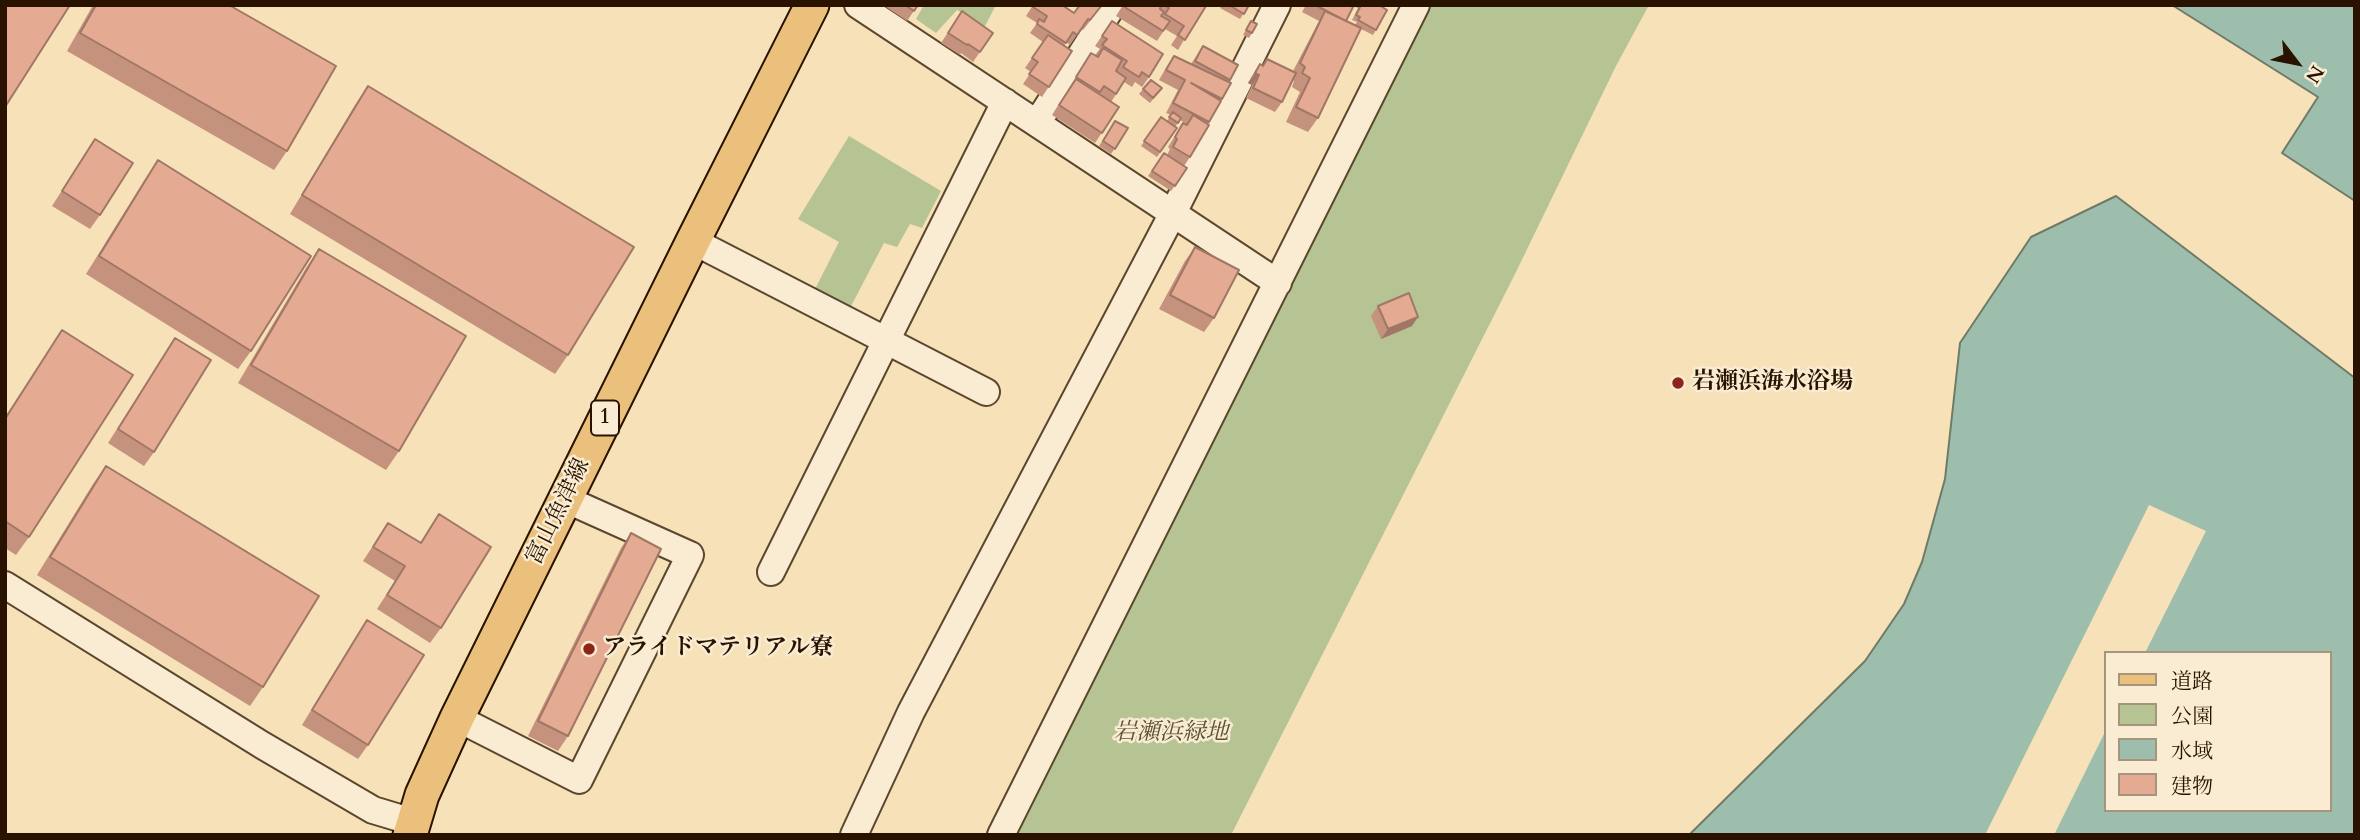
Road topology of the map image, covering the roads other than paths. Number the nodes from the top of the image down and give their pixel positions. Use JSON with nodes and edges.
{"nodes":[{"id":1,"x":812,"y":5,"type":"edge"},
{"id":2,"x":858,"y":5,"type":"edge"},
{"id":3,"x":1113,"y":5,"type":"edge"},
{"id":4,"x":1277,"y":5,"type":"edge"},
{"id":5,"x":1416,"y":5,"type":"edge"},
{"id":6,"x":1005,"y":102,"type":"junction"},
{"id":7,"x":1037,"y":123,"type":"junction"},
{"id":8,"x":1173,"y":213,"type":"junction"},
{"id":9,"x":693,"y":241,"type":"junction"},
{"id":10,"x":1279,"y":282,"type":"junction"},
{"id":11,"x":887,"y":339,"type":"junction"},
{"id":12,"x":986,"y":392,"type":"dead end"},
{"id":13,"x":565,"y":499,"type":"junction"},
{"id":14,"x":772,"y":572,"type":"dead end"},
{"id":15,"x":5,"y":585,"type":"edge"},
{"id":16,"x":457,"y":718,"type":"junction"},
{"id":17,"x":412,"y":828,"type":"edge"},
{"id":18,"x":854,"y":835,"type":"edge"},
{"id":19,"x":1001,"y":835,"type":"edge"}],
"edges":[{"from":1,"to":9,"type":"main road","name":"富山魚津線","number":"1"},
{"from":2,"to":6,"type":"street"},
{"from":3,"to":7,"type":"street"},
{"from":4,"to":8,"type":"street"},
{"from":5,"to":10,"type":"street"},
{"from":6,"to":7,"type":"street"},
{"from":6,"to":11,"type":"street"},
{"from":7,"to":8,"type":"street"},
{"from":8,"to":10,"type":"street"},
{"from":8,"to":18,"type":"street"},
{"from":9,"to":11,"type":"street"},
{"from":9,"to":13,"type":"main road","name":"富山魚津線","number":"1"},
{"from":10,"to":19,"type":"street"},
{"from":11,"to":12,"type":"street"},
{"from":11,"to":14,"type":"street"},
{"from":13,"to":16,"type":"main road","name":"富山魚津線","number":"1"},
{"from":13,"to":16,"type":"street"},
{"from":15,"to":17,"type":"street"},
{"from":16,"to":17,"type":"main road","name":"富山魚津線","number":"1"}]}
